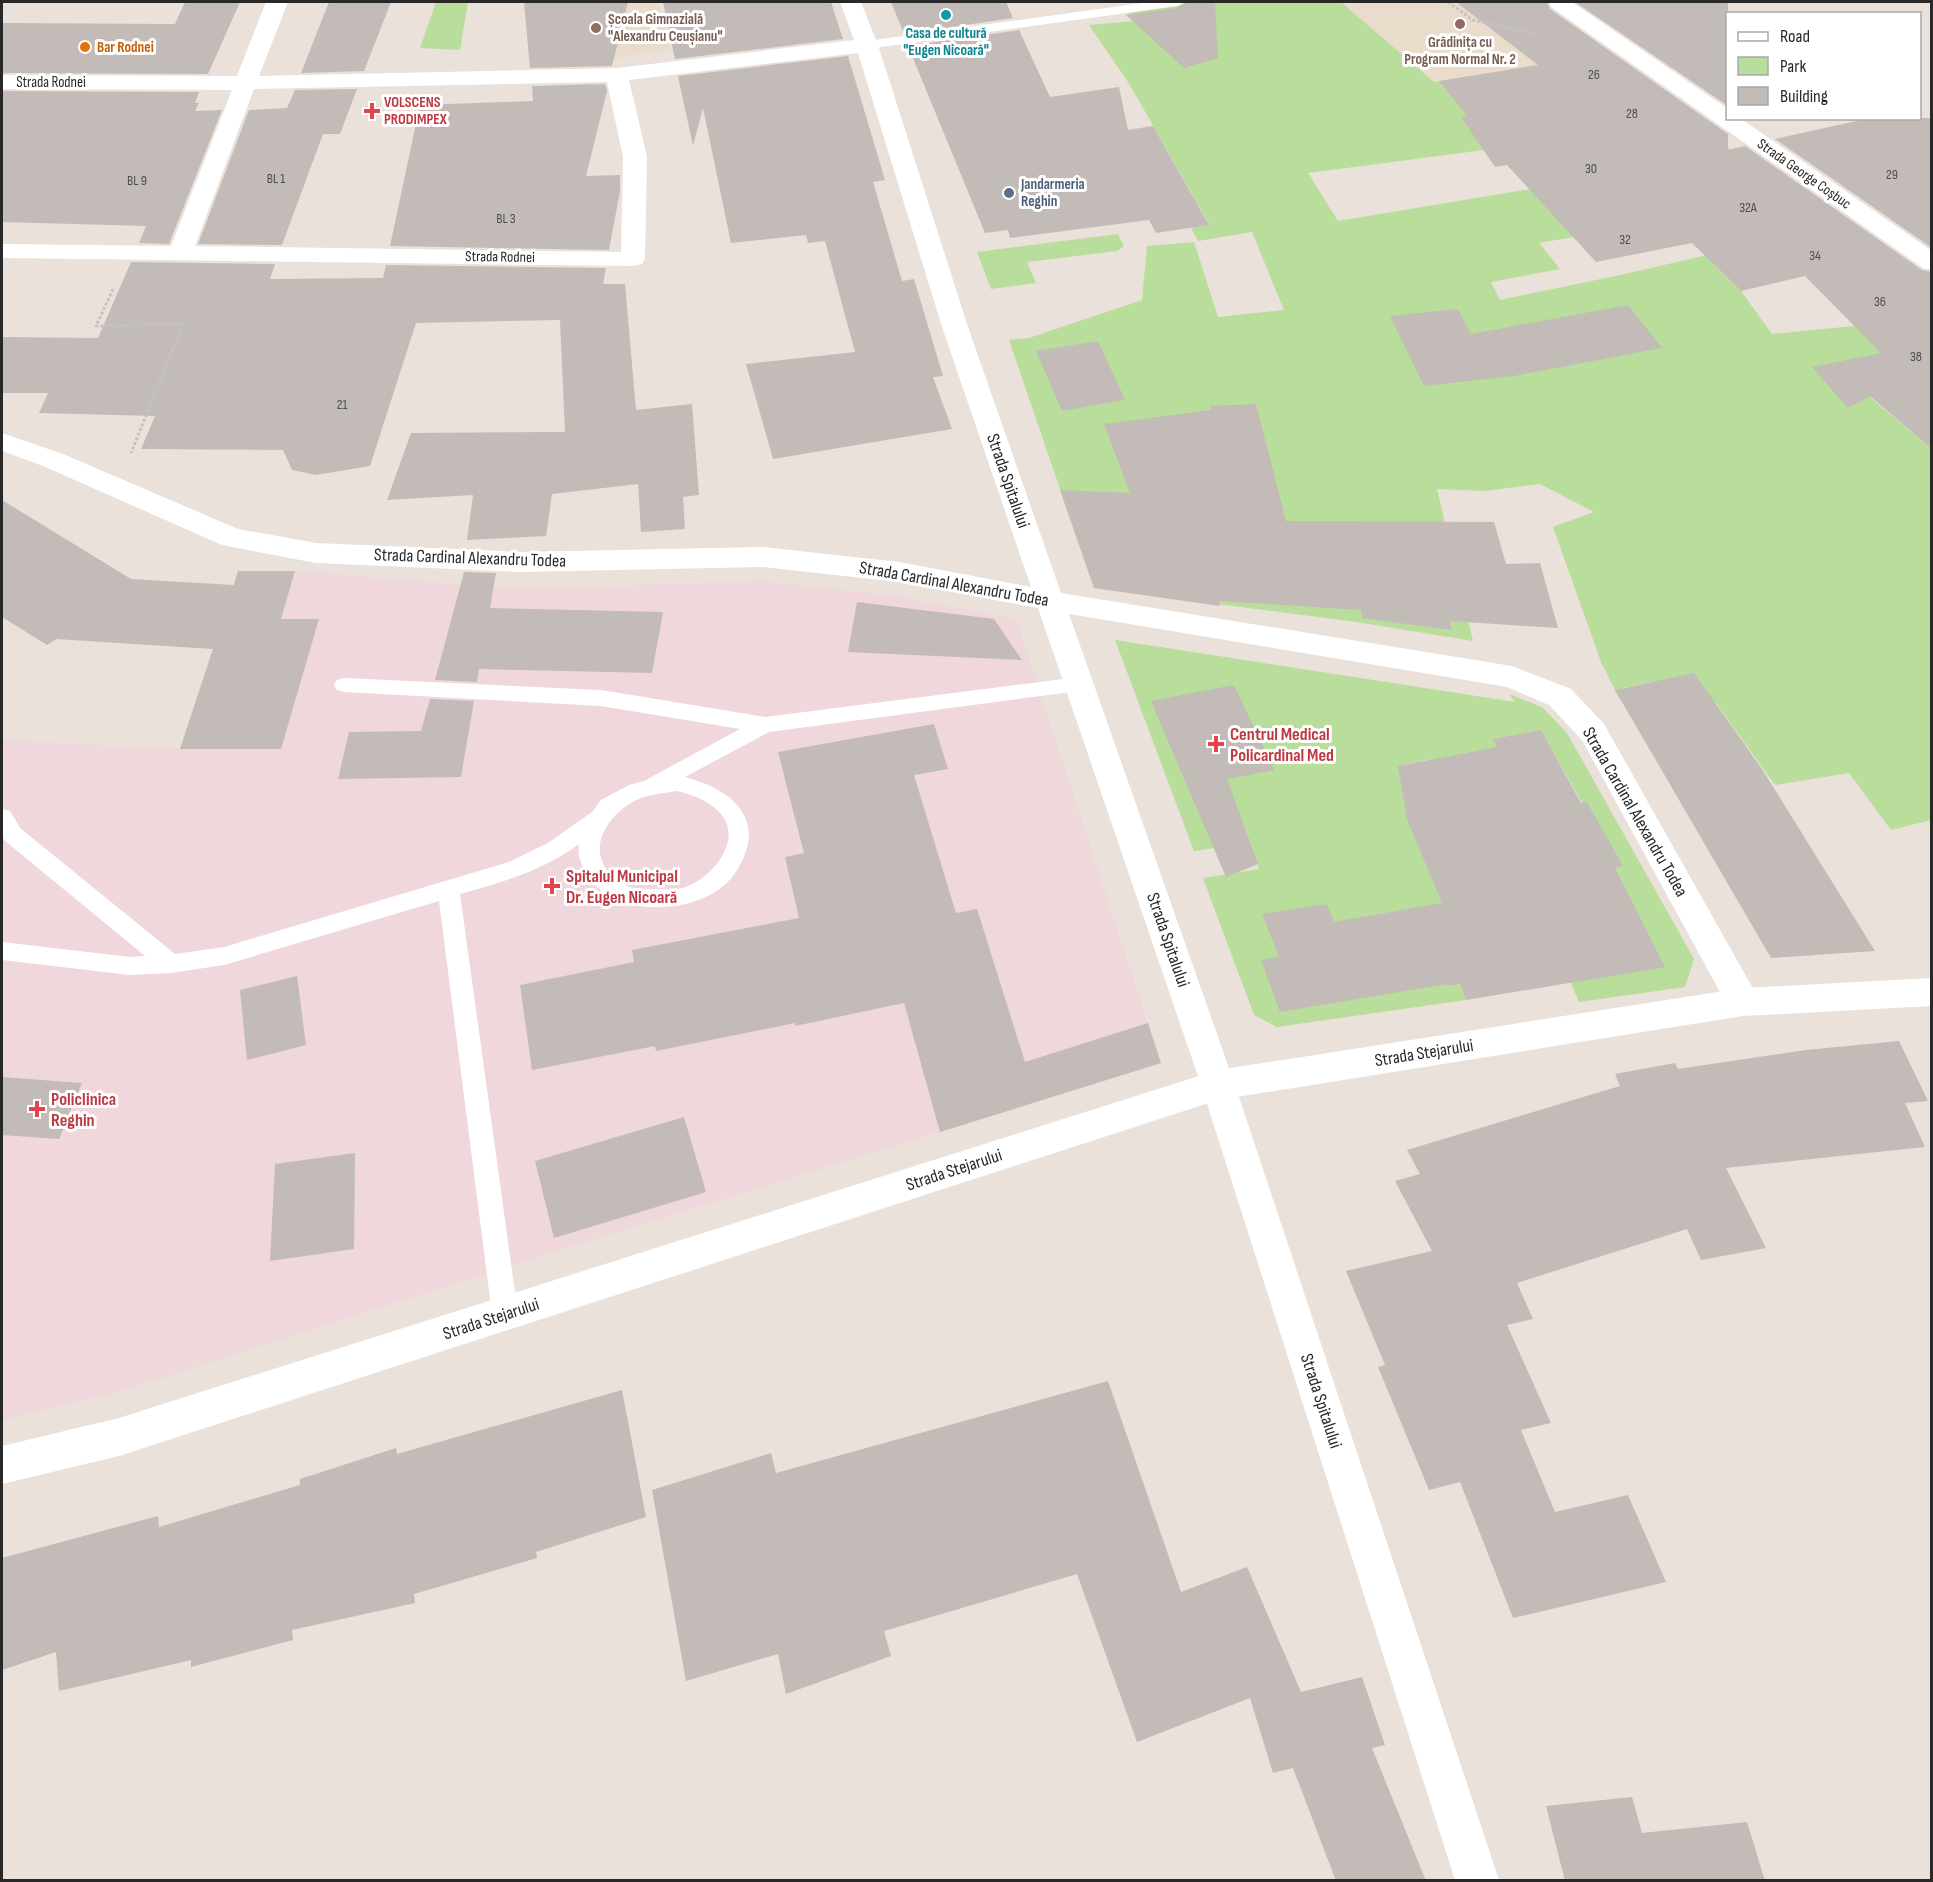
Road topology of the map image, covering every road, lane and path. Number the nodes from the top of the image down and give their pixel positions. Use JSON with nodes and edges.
{"nodes":[{"id":1,"x":277,"y":2,"type":"edge"},
{"id":2,"x":851,"y":2,"type":"edge"},
{"id":3,"x":1177,"y":2,"type":"edge"},
{"id":4,"x":1448,"y":2,"type":"edge"},
{"id":5,"x":1559,"y":2,"type":"edge"},
{"id":6,"x":1537,"y":34,"type":"dead end"},
{"id":7,"x":867,"y":45,"type":"junction"},
{"id":8,"x":616,"y":75,"type":"junction"},
{"id":9,"x":2,"y":82,"type":"edge"},
{"id":10,"x":245,"y":83,"type":"junction"},
{"id":11,"x":1726,"y":119,"type":"edge"},
{"id":12,"x":1728,"y":120,"type":"edge"},
{"id":13,"x":2,"y":251,"type":"edge"},
{"id":14,"x":129,"y":252,"type":"junction"},
{"id":15,"x":180,"y":253,"type":"junction"},
{"id":16,"x":1932,"y":263,"type":"edge"},
{"id":17,"x":2,"y":442,"type":"edge"},
{"id":18,"x":128,"y":460,"type":"dead end"},
{"id":19,"x":1050,"y":601,"type":"junction"},
{"id":20,"x":1079,"y":684,"type":"junction"},
{"id":21,"x":344,"y":685,"type":"dead end"},
{"id":22,"x":765,"y":725,"type":"junction"},
{"id":23,"x":653,"y":784,"type":"junction"},
{"id":24,"x":2,"y":817,"type":"edge"},
{"id":25,"x":596,"y":819,"type":"junction"},
{"id":26,"x":448,"y":889,"type":"junction"},
{"id":27,"x":2,"y":951,"type":"edge"},
{"id":28,"x":171,"y":964,"type":"junction"},
{"id":29,"x":1932,"y":992,"type":"edge"},
{"id":30,"x":1743,"y":1002,"type":"junction"},
{"id":31,"x":1218,"y":1085,"type":"junction"},
{"id":32,"x":505,"y":1314,"type":"junction"},
{"id":33,"x":2,"y":1466,"type":"edge"},
{"id":34,"x":1477,"y":1881,"type":"edge"}],
"edges":[{"from":1,"to":10,"type":"street"},
{"from":2,"to":7,"type":"street","name":"Strada Spitalului"},
{"from":3,"to":7,"type":"lane"},
{"from":4,"to":6,"type":"path"},
{"from":5,"to":11,"type":"street","name":"Strada George Coșbuc"},
{"from":7,"to":8,"type":"street","name":"Strada Rodnei"},
{"from":7,"to":19,"type":"street","name":"Strada Spitalului"},
{"from":8,"to":10,"type":"street","name":"Strada Rodnei"},
{"from":8,"to":15,"type":"street","name":"Strada Rodnei"},
{"from":9,"to":10,"type":"street","name":"Strada Rodnei"},
{"from":10,"to":15,"type":"street"},
{"from":12,"to":16,"type":"street","name":"Strada George Coșbuc"},
{"from":13,"to":14,"type":"street","name":"Strada Rodnei"},
{"from":14,"to":15,"type":"street","name":"Strada Rodnei"},
{"from":14,"to":18,"type":"path"},
{"from":17,"to":19,"type":"street","name":"Strada Cardinal Alexandru Todea"},
{"from":19,"to":20,"type":"street","name":"Strada Spitalului"},
{"from":19,"to":30,"type":"street","name":"Strada Cardinal Alexandru Todea"},
{"from":20,"to":22,"type":"lane"},
{"from":20,"to":31,"type":"street","name":"Strada Spitalului"},
{"from":21,"to":22,"type":"lane"},
{"from":22,"to":23,"type":"lane"},
{"from":23,"to":25,"type":"lane"},
{"from":23,"to":25,"type":"lane"},
{"from":24,"to":28,"type":"lane"},
{"from":25,"to":26,"type":"lane"},
{"from":26,"to":28,"type":"lane"},
{"from":26,"to":32,"type":"lane"},
{"from":27,"to":28,"type":"lane"},
{"from":29,"to":30,"type":"street","name":"Strada Stejarului"},
{"from":30,"to":31,"type":"street","name":"Strada Stejarului"},
{"from":31,"to":32,"type":"street","name":"Strada Stejarului"},
{"from":31,"to":34,"type":"street","name":"Strada Spitalului"},
{"from":32,"to":33,"type":"street","name":"Strada Stejarului"}]}
